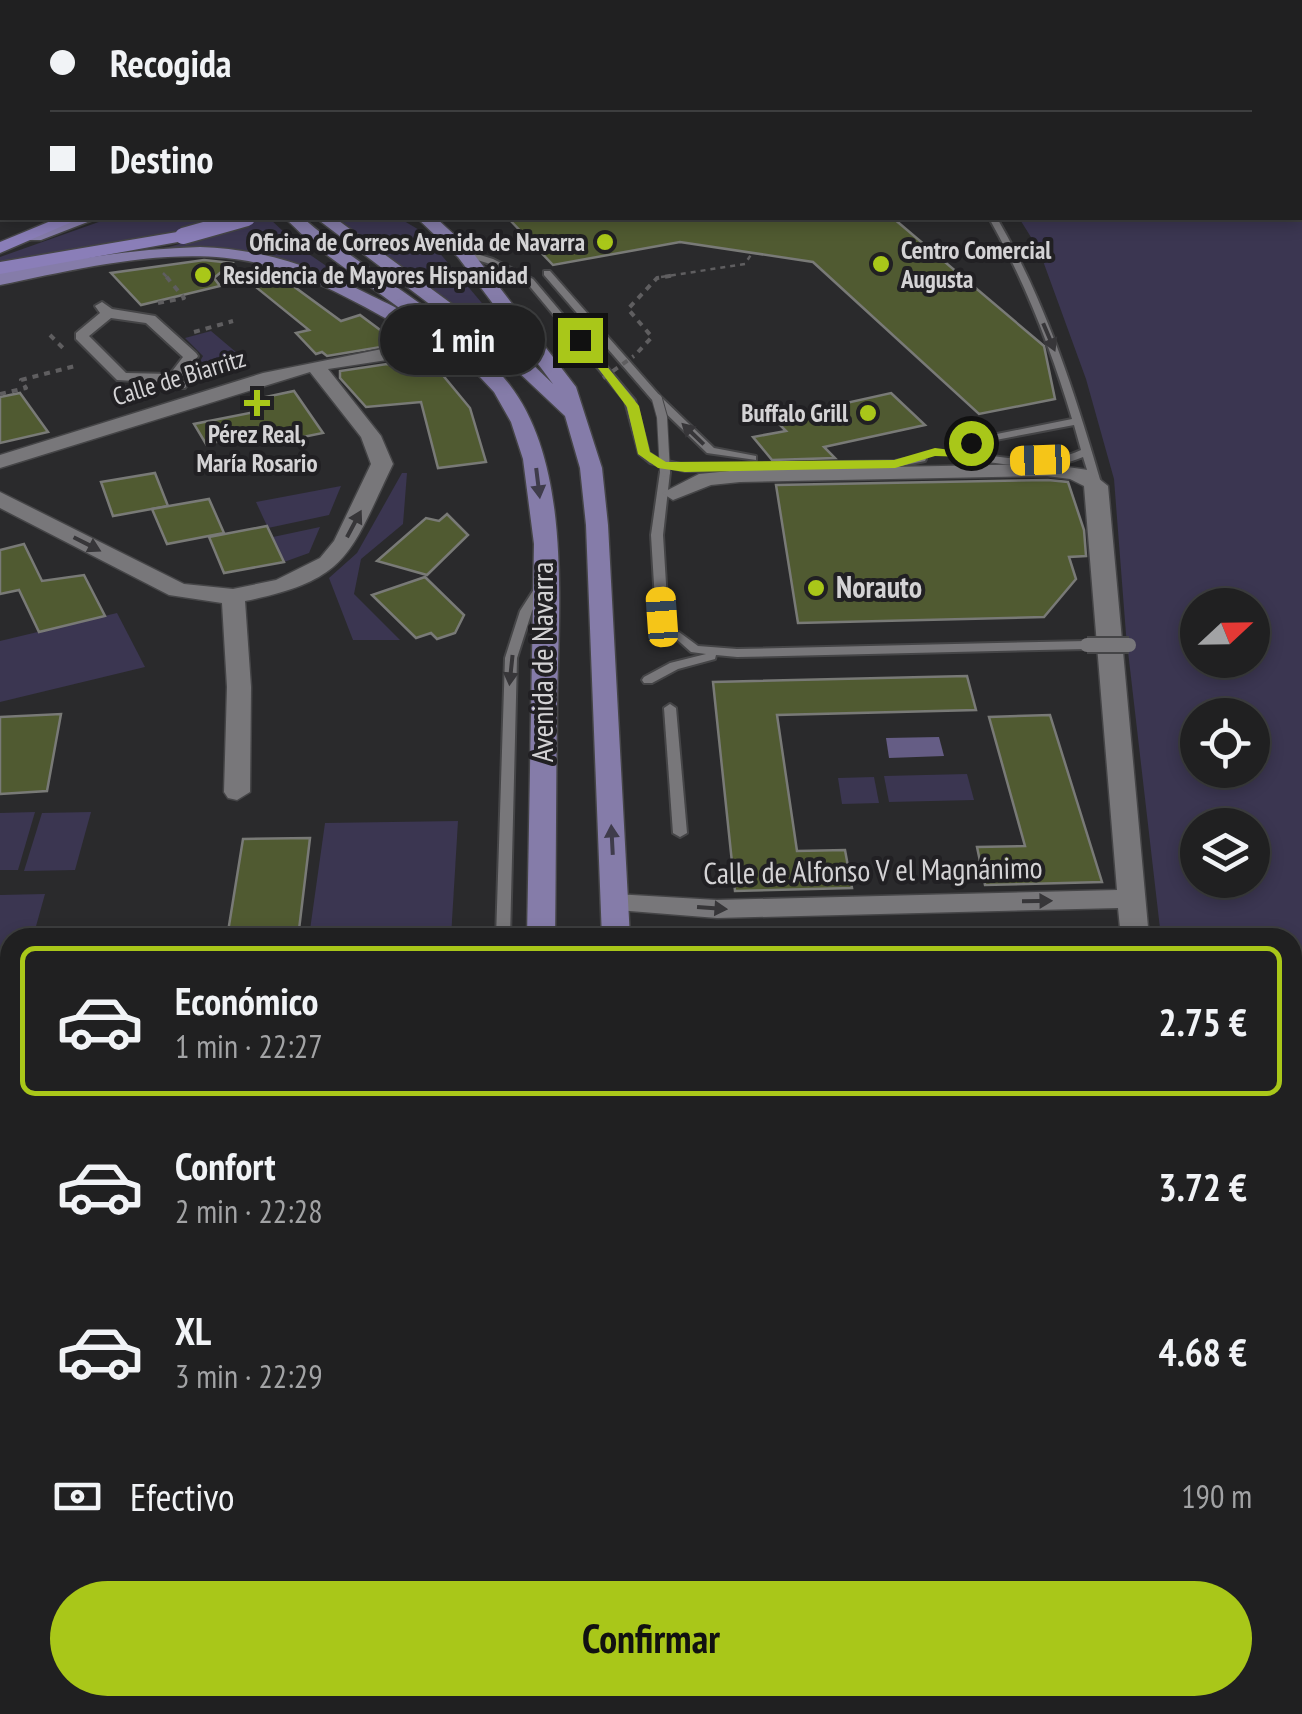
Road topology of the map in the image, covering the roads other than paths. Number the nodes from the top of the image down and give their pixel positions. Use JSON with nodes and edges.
{"nodes":[{"id":1,"x":68,"y":220,"type":"edge"},
{"id":2,"x":83,"y":220,"type":"edge"},
{"id":3,"x":240,"y":220,"type":"edge"},
{"id":4,"x":294,"y":220,"type":"edge"},
{"id":5,"x":327,"y":220,"type":"edge"},
{"id":6,"x":428,"y":220,"type":"edge"},
{"id":7,"x":994,"y":220,"type":"edge"},
{"id":8,"x":35,"y":236,"type":"junction"},
{"id":9,"x":0,"y":248,"type":"edge"},
{"id":10,"x":464,"y":254,"type":"junction"},
{"id":11,"x":0,"y":268,"type":"edge"},
{"id":12,"x":63,"y":269,"type":"joint"},
{"id":13,"x":547,"y":273,"type":"dead end"},
{"id":14,"x":0,"y":281,"type":"edge"},
{"id":15,"x":412,"y":325,"type":"junction"},
{"id":16,"x":377,"y":355,"type":"junction"},
{"id":17,"x":460,"y":360,"type":"junction"},
{"id":18,"x":316,"y":368,"type":"junction"},
{"id":19,"x":177,"y":382,"type":"joint"},
{"id":20,"x":505,"y":392,"type":"junction"},
{"id":21,"x":657,"y":399,"type":"junction"},
{"id":22,"x":572,"y":412,"type":"junction"},
{"id":23,"x":1078,"y":421,"type":"junction"},
{"id":24,"x":1087,"y":451,"type":"junction"},
{"id":25,"x":957,"y":459,"type":"junction"},
{"id":26,"x":0,"y":462,"type":"edge"},
{"id":27,"x":926,"y":465,"type":"junction"},
{"id":28,"x":818,"y":467,"type":"junction"},
{"id":29,"x":669,"y":483,"type":"junction"},
{"id":30,"x":1097,"y":486,"type":"junction"},
{"id":31,"x":0,"y":500,"type":"edge"},
{"id":32,"x":545,"y":580,"type":"junction"},
{"id":33,"x":233,"y":596,"type":"junction"},
{"id":34,"x":662,"y":617,"type":"dead end"},
{"id":35,"x":680,"y":636,"type":"dead end"},
{"id":36,"x":1129,"y":645,"type":"dead end"},
{"id":37,"x":737,"y":652,"type":"junction"},
{"id":38,"x":648,"y":680,"type":"dead end"},
{"id":39,"x":670,"y":708,"type":"dead end"},
{"id":40,"x":236,"y":792,"type":"dead end"},
{"id":41,"x":680,"y":833,"type":"dead end"},
{"id":42,"x":1133,"y":899,"type":"junction"},
{"id":43,"x":614,"y":904,"type":"junction"},
{"id":44,"x":504,"y":928,"type":"edge"},
{"id":45,"x":541,"y":928,"type":"edge"},
{"id":46,"x":615,"y":928,"type":"edge"},
{"id":47,"x":1134,"y":928,"type":"edge"}],
"edges":[{"from":1,"to":8,"type":"highway"},
{"from":2,"to":8,"type":"main road"},
{"from":3,"to":11,"type":"highway","bridge":true},
{"from":4,"to":20,"type":"main road"},
{"from":5,"to":22,"type":"main road"},
{"from":6,"to":10,"type":"main road","name":"Avenida de Navarra"},
{"from":7,"to":23,"type":"lane","one_way":true},
{"from":8,"to":9,"type":"highway"},
{"from":10,"to":22,"type":"main road","name":"Avenida de Navarra"},
{"from":10,"to":28,"type":"lane"},
{"from":12,"to":14,"type":"street"},
{"from":12,"to":15,"type":"main road"},
{"from":13,"to":21,"type":"lane"},
{"from":15,"to":16,"type":"street","name":"Calle de Biarritz"},
{"from":15,"to":17,"type":"main road"},
{"from":16,"to":17,"type":"street","name":"Calle de Biarritz"},
{"from":16,"to":18,"type":"street","name":"Calle de Biarritz"},
{"from":17,"to":20,"type":"main road"},
{"from":18,"to":26,"type":"street","name":"Calle de Biarritz"},
{"from":33,"to":18,"type":"street","one_way":true},
{"from":19,"to":19,"type":"street"},
{"from":20,"to":32,"type":"main road","name":"Avenida de Navarra","one_way":true},
{"from":28,"to":21,"type":"lane","one_way":true},
{"from":21,"to":29,"type":"lane","bridge":true},
{"from":43,"to":22,"type":"main road","name":"Avenida de Navarra","one_way":true},
{"from":23,"to":24,"type":"lane"},
{"from":23,"to":25,"type":"lane"},
{"from":24,"to":25,"type":"lane"},
{"from":24,"to":30,"type":"lane"},
{"from":25,"to":27,"type":"street"},
{"from":25,"to":30,"type":"street"},
{"from":27,"to":28,"type":"lane"},
{"from":27,"to":29,"type":"street"},
{"from":29,"to":34,"type":"lane"},
{"from":30,"to":42,"type":"street"},
{"from":31,"to":33,"type":"street","one_way":true},
{"from":32,"to":44,"type":"lane","one_way":true},
{"from":32,"to":45,"type":"main road","name":"Avenida de Navarra"},
{"from":33,"to":40,"type":"street"},
{"from":35,"to":37,"type":"lane"},
{"from":36,"to":37,"type":"lane","bridge":true},
{"from":37,"to":38,"type":"lane"},
{"from":39,"to":41,"type":"lane"},
{"from":43,"to":42,"type":"street","name":"Calle de Alfonso V el Magnánimo","one_way":true},
{"from":42,"to":47,"type":"street"},
{"from":43,"to":46,"type":"main road","name":"Avenida de Navarra"}]}
